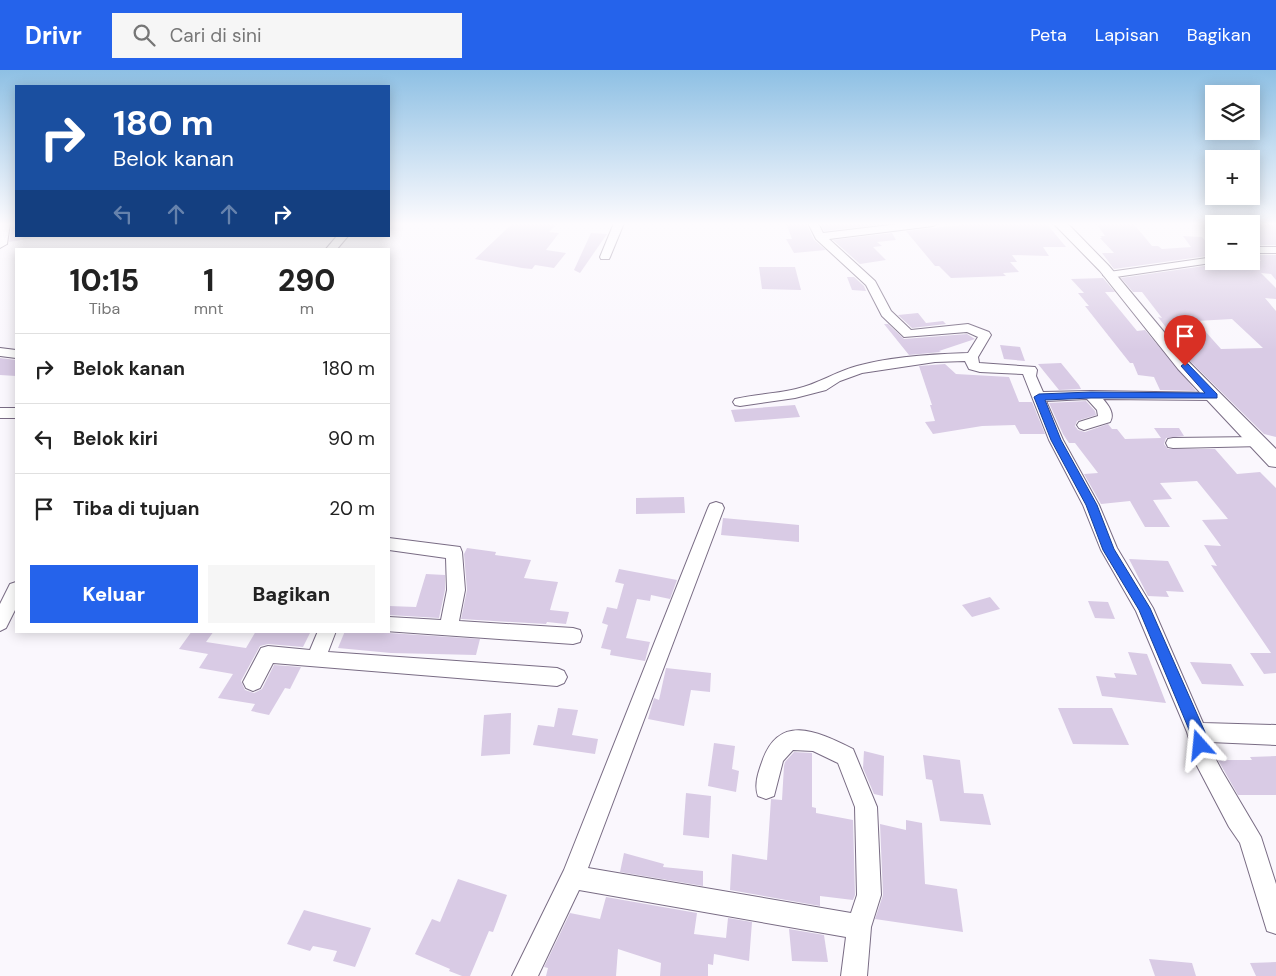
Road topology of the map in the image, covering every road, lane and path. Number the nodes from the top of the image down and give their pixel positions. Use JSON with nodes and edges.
{"nodes":[{"id":1,"x":851,"y":265,"type":"edge"},
{"id":2,"x":1101,"y":265,"type":"edge"},
{"id":3,"x":1177,"y":265,"type":"edge"},
{"id":4,"x":1109,"y":275,"type":"junction"},
{"id":5,"x":0,"y":352,"type":"edge"},
{"id":6,"x":15,"y":354,"type":"edge"},
{"id":7,"x":972,"y":357,"type":"junction"},
{"id":8,"x":1091,"y":395,"type":"junction"},
{"id":9,"x":1214,"y":396,"type":"junction"},
{"id":10,"x":1039,"y":397,"type":"junction"},
{"id":11,"x":740,"y":402,"type":"dead end"},
{"id":12,"x":0,"y":413,"type":"edge"},
{"id":13,"x":15,"y":413,"type":"edge"},
{"id":14,"x":1084,"y":425,"type":"dead end"},
{"id":15,"x":1257,"y":442,"type":"junction"},
{"id":16,"x":1173,"y":443,"type":"dead end"},
{"id":17,"x":1276,"y":461,"type":"edge"},
{"id":18,"x":716,"y":508,"type":"dead end"},
{"id":19,"x":390,"y":544,"type":"edge"},
{"id":20,"x":15,"y":591,"type":"edge"},
{"id":21,"x":0,"y":623,"type":"edge"},
{"id":22,"x":390,"y":625,"type":"edge"},
{"id":23,"x":448,"y":628,"type":"junction"},
{"id":24,"x":326,"y":633,"type":"edge"},
{"id":25,"x":573,"y":636,"type":"dead end"},
{"id":26,"x":316,"y":659,"type":"junction"},
{"id":27,"x":557,"y":677,"type":"dead end"},
{"id":28,"x":253,"y":682,"type":"dead end"},
{"id":29,"x":1197,"y":732,"type":"junction"},
{"id":30,"x":1276,"y":735,"type":"edge"},
{"id":31,"x":766,"y":788,"type":"dead end"},
{"id":32,"x":573,"y":877,"type":"junction"},
{"id":33,"x":1275,"y":919,"type":"edge"},
{"id":34,"x":859,"y":927,"type":"junction"},
{"id":35,"x":525,"y":976,"type":"edge"},
{"id":36,"x":854,"y":976,"type":"edge"}],
"edges":[{"from":1,"to":7,"type":"street"},
{"from":2,"to":4,"type":"street"},
{"from":3,"to":4,"type":"street"},
{"from":4,"to":9,"type":"street"},
{"from":5,"to":6,"type":"street"},
{"from":7,"to":10,"type":"street"},
{"from":7,"to":11,"type":"street"},
{"from":8,"to":9,"type":"street"},
{"from":8,"to":10,"type":"street"},
{"from":8,"to":14,"type":"street"},
{"from":9,"to":15,"type":"street"},
{"from":10,"to":29,"type":"street"},
{"from":12,"to":13,"type":"street"},
{"from":15,"to":16,"type":"street"},
{"from":15,"to":17,"type":"street"},
{"from":18,"to":32,"type":"street"},
{"from":19,"to":23,"type":"street"},
{"from":20,"to":21,"type":"street"},
{"from":22,"to":23,"type":"street"},
{"from":23,"to":25,"type":"street"},
{"from":24,"to":26,"type":"street"},
{"from":26,"to":27,"type":"street"},
{"from":26,"to":28,"type":"street"},
{"from":29,"to":30,"type":"street"},
{"from":29,"to":33,"type":"street"},
{"from":31,"to":34,"type":"street"},
{"from":32,"to":34,"type":"street"},
{"from":32,"to":35,"type":"street"},
{"from":34,"to":36,"type":"street"}]}
